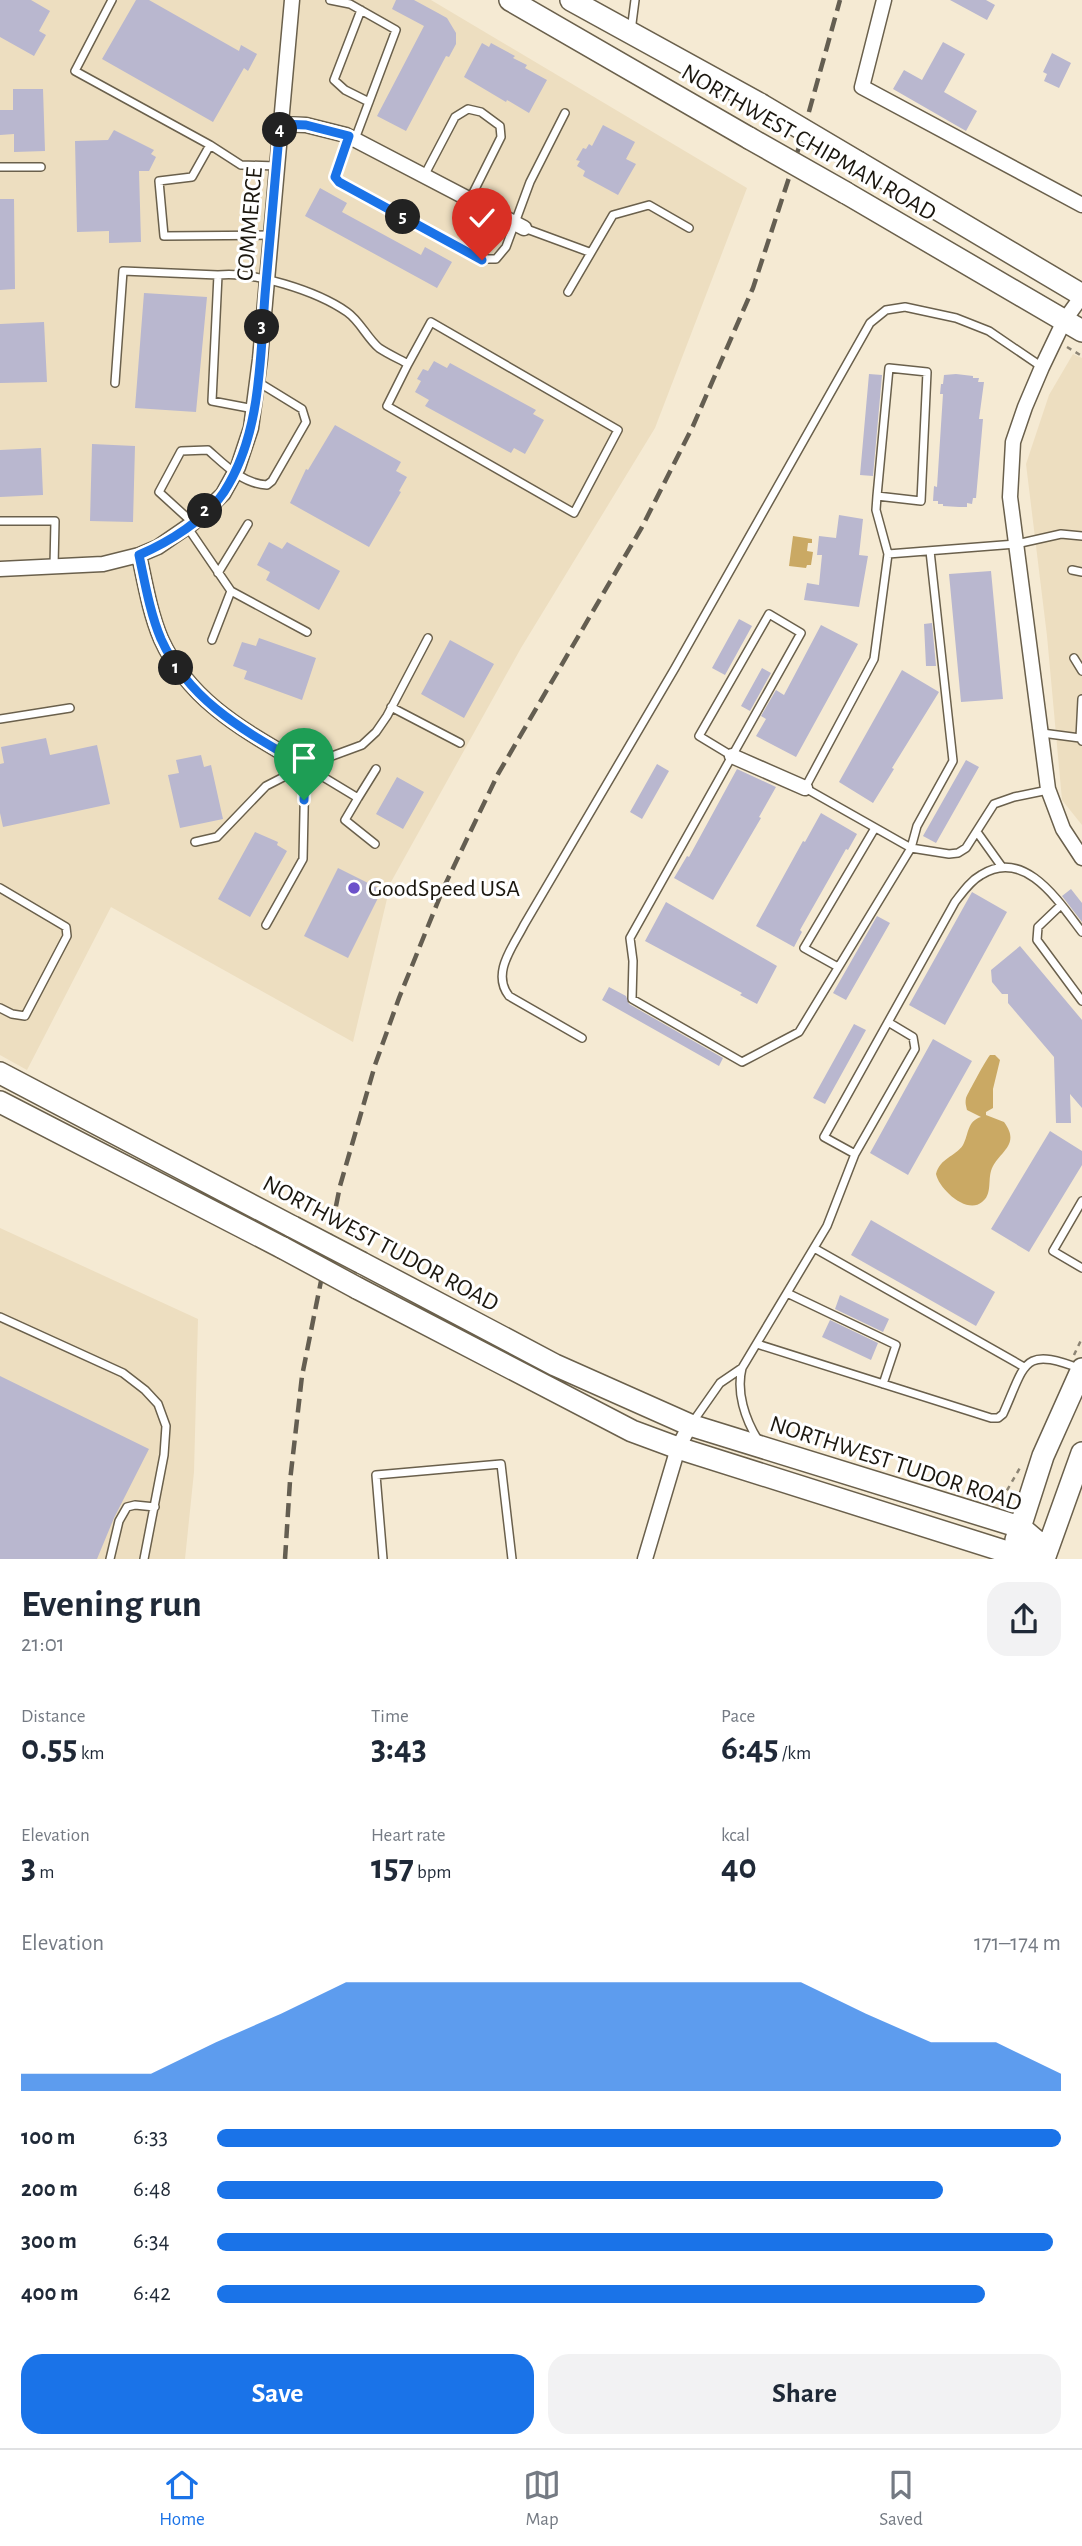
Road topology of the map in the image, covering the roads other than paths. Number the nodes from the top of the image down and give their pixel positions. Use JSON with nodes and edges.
{"nodes":[{"id":1,"x":111,"y":0,"type":"edge"},
{"id":2,"x":292,"y":0,"type":"edge"},
{"id":3,"x":330,"y":0,"type":"edge"},
{"id":4,"x":510,"y":0,"type":"edge"},
{"id":5,"x":571,"y":0,"type":"edge"},
{"id":6,"x":635,"y":0,"type":"edge"},
{"id":7,"x":884,"y":0,"type":"edge"},
{"id":8,"x":361,"y":10,"type":"junction"},
{"id":9,"x":631,"y":33,"type":"junction"},
{"id":10,"x":369,"y":102,"type":"junction"},
{"id":11,"x":565,"y":113,"type":"dead end"},
{"id":12,"x":280,"y":124,"type":"junction"},
{"id":13,"x":352,"y":138,"type":"junction"},
{"id":14,"x":210,"y":145,"type":"junction"},
{"id":15,"x":276,"y":166,"type":"junction"},
{"id":16,"x":0,"y":167,"type":"edge"},
{"id":17,"x":41,"y":167,"type":"dead end"},
{"id":18,"x":424,"y":176,"type":"junction"},
{"id":19,"x":469,"y":200,"type":"junction"},
{"id":20,"x":1082,"y":205,"type":"edge"},
{"id":21,"x":519,"y":226,"type":"junction"},
{"id":22,"x":689,"y":228,"type":"dead end"},
{"id":23,"x":270,"y":235,"type":"junction"},
{"id":24,"x":589,"y":251,"type":"junction"},
{"id":25,"x":218,"y":275,"type":"junction"},
{"id":26,"x":267,"y":280,"type":"junction"},
{"id":27,"x":568,"y":292,"type":"dead end"},
{"id":28,"x":1082,"y":295,"type":"edge"},
{"id":29,"x":1072,"y":333,"type":"edge"},
{"id":30,"x":408,"y":364,"type":"junction"},
{"id":31,"x":1042,"y":367,"type":"junction"},
{"id":32,"x":257,"y":382,"type":"junction"},
{"id":33,"x":115,"y":383,"type":"dead end"},
{"id":34,"x":254,"y":409,"type":"junction"},
{"id":35,"x":235,"y":472,"type":"junction"},
{"id":36,"x":877,"y":496,"type":"junction"},
{"id":37,"x":0,"y":521,"type":"edge"},
{"id":38,"x":248,"y":524,"type":"dead end"},
{"id":39,"x":190,"y":525,"type":"junction"},
{"id":40,"x":1082,"y":537,"type":"edge"},
{"id":41,"x":1016,"y":544,"type":"junction"},
{"id":42,"x":930,"y":551,"type":"junction"},
{"id":43,"x":888,"y":554,"type":"junction"},
{"id":44,"x":139,"y":555,"type":"junction"},
{"id":45,"x":54,"y":566,"type":"junction"},
{"id":46,"x":0,"y":569,"type":"edge"},
{"id":47,"x":1072,"y":570,"type":"dead end"},
{"id":48,"x":1082,"y":572,"type":"edge"},
{"id":49,"x":218,"y":573,"type":"junction"},
{"id":50,"x":231,"y":591,"type":"junction"},
{"id":51,"x":307,"y":632,"type":"dead end"},
{"id":52,"x":428,"y":638,"type":"dead end"},
{"id":53,"x":212,"y":640,"type":"dead end"},
{"id":54,"x":1073,"y":658,"type":"dead end"},
{"id":55,"x":1082,"y":671,"type":"edge"},
{"id":56,"x":1082,"y":699,"type":"edge"},
{"id":57,"x":391,"y":707,"type":"junction"},
{"id":58,"x":69,"y":708,"type":"dead end"},
{"id":59,"x":0,"y":719,"type":"edge"},
{"id":60,"x":1041,"y":733,"type":"junction"},
{"id":61,"x":1081,"y":739,"type":"edge"},
{"id":62,"x":460,"y":743,"type":"dead end"},
{"id":63,"x":732,"y":756,"type":"junction"},
{"id":64,"x":305,"y":766,"type":"junction"},
{"id":65,"x":376,"y":769,"type":"dead end"},
{"id":66,"x":805,"y":788,"type":"junction"},
{"id":67,"x":1048,"y":789,"type":"junction"},
{"id":68,"x":358,"y":798,"type":"junction"},
{"id":69,"x":875,"y":828,"type":"junction"},
{"id":70,"x":977,"y":832,"type":"junction"},
{"id":71,"x":195,"y":842,"type":"dead end"},
{"id":72,"x":375,"y":844,"type":"dead end"},
{"id":73,"x":911,"y":848,"type":"junction"},
{"id":74,"x":1082,"y":858,"type":"edge"},
{"id":75,"x":1002,"y":867,"type":"junction"},
{"id":76,"x":0,"y":888,"type":"edge"},
{"id":77,"x":1061,"y":905,"type":"junction"},
{"id":78,"x":266,"y":925,"type":"dead end"},
{"id":79,"x":1082,"y":932,"type":"edge"},
{"id":80,"x":838,"y":967,"type":"junction"},
{"id":81,"x":1082,"y":1001,"type":"edge"},
{"id":82,"x":0,"y":1008,"type":"edge"},
{"id":83,"x":888,"y":1021,"type":"junction"},
{"id":84,"x":582,"y":1038,"type":"dead end"},
{"id":85,"x":0,"y":1073,"type":"edge"},
{"id":86,"x":0,"y":1102,"type":"edge"},
{"id":87,"x":855,"y":1154,"type":"junction"},
{"id":88,"x":1082,"y":1201,"type":"edge"},
{"id":89,"x":814,"y":1248,"type":"junction"},
{"id":90,"x":1082,"y":1268,"type":"edge"},
{"id":91,"x":787,"y":1293,"type":"junction"},
{"id":92,"x":0,"y":1317,"type":"edge"},
{"id":93,"x":757,"y":1344,"type":"junction"},
{"id":94,"x":1024,"y":1367,"type":"junction"},
{"id":95,"x":743,"y":1368,"type":"junction"},
{"id":96,"x":1082,"y":1369,"type":"edge"},
{"id":97,"x":883,"y":1384,"type":"junction"},
{"id":98,"x":690,"y":1425,"type":"junction"},
{"id":99,"x":678,"y":1448,"type":"junction"},
{"id":100,"x":764,"y":1448,"type":"junction"},
{"id":101,"x":1082,"y":1453,"type":"edge"},
{"id":102,"x":155,"y":1507,"type":"junction"},
{"id":103,"x":1020,"y":1527,"type":"junction"},
{"id":104,"x":1046,"y":1554,"type":"edge"},
{"id":105,"x":1012,"y":1555,"type":"edge"},
{"id":106,"x":110,"y":1559,"type":"edge"},
{"id":107,"x":144,"y":1559,"type":"edge"},
{"id":108,"x":383,"y":1559,"type":"edge"},
{"id":109,"x":512,"y":1559,"type":"edge"},
{"id":110,"x":645,"y":1559,"type":"edge"}],
"edges":[{"from":1,"to":14,"type":"lane"},
{"from":2,"to":12,"type":"street","name":"COMMERCE"},
{"from":3,"to":8,"type":"lane"},
{"from":4,"to":29,"type":"street","name":"NORTHWEST CHIPMAN ROAD","bridge":true},
{"from":5,"to":9,"type":"street","name":"NORTHWEST CHIPMAN ROAD"},
{"from":6,"to":9,"type":"lane"},
{"from":7,"to":20,"type":"street"},
{"from":8,"to":10,"type":"lane"},
{"from":8,"to":10,"type":"lane"},
{"from":9,"to":28,"type":"street","name":"NORTHWEST CHIPMAN ROAD","bridge":true},
{"from":10,"to":13,"type":"lane"},
{"from":11,"to":21,"type":"lane"},
{"from":12,"to":13,"type":"street"},
{"from":12,"to":15,"type":"street","name":"COMMERCE"},
{"from":13,"to":18,"type":"street"},
{"from":13,"to":21,"type":"lane"},
{"from":14,"to":15,"type":"lane"},
{"from":14,"to":23,"type":"lane"},
{"from":15,"to":23,"type":"street","name":"COMMERCE"},
{"from":16,"to":17,"type":"lane"},
{"from":18,"to":19,"type":"street"},
{"from":18,"to":19,"type":"lane"},
{"from":19,"to":21,"type":"street"},
{"from":21,"to":24,"type":"lane"},
{"from":22,"to":24,"type":"lane"},
{"from":23,"to":26,"type":"street","name":"COMMERCE"},
{"from":24,"to":27,"type":"lane"},
{"from":25,"to":26,"type":"lane"},
{"from":25,"to":33,"type":"lane"},
{"from":25,"to":34,"type":"lane"},
{"from":26,"to":30,"type":"lane"},
{"from":26,"to":32,"type":"street","name":"COMMERCE"},
{"from":28,"to":29,"type":"street"},
{"from":29,"to":31,"type":"street"},
{"from":30,"to":30,"type":"lane"},
{"from":31,"to":41,"type":"street"},
{"from":31,"to":84,"type":"lane"},
{"from":32,"to":34,"type":"street","name":"COMMERCE"},
{"from":32,"to":35,"type":"lane"},
{"from":34,"to":35,"type":"street","name":"COMMERCE"},
{"from":35,"to":39,"type":"street","name":"COMMERCE"},
{"from":35,"to":39,"type":"lane"},
{"from":36,"to":36,"type":"lane"},
{"from":36,"to":43,"type":"lane"},
{"from":37,"to":45,"type":"lane"},
{"from":38,"to":49,"type":"lane"},
{"from":39,"to":44,"type":"street","name":"COMMERCE"},
{"from":39,"to":49,"type":"lane"},
{"from":40,"to":41,"type":"lane"},
{"from":41,"to":42,"type":"lane"},
{"from":41,"to":60,"type":"street"},
{"from":42,"to":43,"type":"lane"},
{"from":42,"to":73,"type":"lane"},
{"from":43,"to":66,"type":"lane"},
{"from":44,"to":45,"type":"street","name":"COMMERCE"},
{"from":44,"to":64,"type":"street"},
{"from":45,"to":46,"type":"street","name":"COMMERCE"},
{"from":47,"to":48,"type":"lane"},
{"from":49,"to":50,"type":"lane"},
{"from":50,"to":51,"type":"lane"},
{"from":50,"to":53,"type":"lane"},
{"from":52,"to":57,"type":"lane"},
{"from":54,"to":55,"type":"lane"},
{"from":56,"to":61,"type":"lane"},
{"from":57,"to":62,"type":"lane"},
{"from":57,"to":64,"type":"lane"},
{"from":58,"to":59,"type":"lane"},
{"from":60,"to":61,"type":"lane"},
{"from":60,"to":67,"type":"street"},
{"from":63,"to":63,"type":"lane"},
{"from":63,"to":66,"type":"street"},
{"from":63,"to":80,"type":"lane"},
{"from":64,"to":68,"type":"lane"},
{"from":64,"to":71,"type":"lane"},
{"from":64,"to":78,"type":"lane"},
{"from":65,"to":68,"type":"lane"},
{"from":66,"to":69,"type":"lane"},
{"from":67,"to":70,"type":"lane"},
{"from":67,"to":74,"type":"street"},
{"from":68,"to":72,"type":"lane"},
{"from":69,"to":73,"type":"lane"},
{"from":69,"to":80,"type":"lane"},
{"from":70,"to":73,"type":"lane"},
{"from":70,"to":75,"type":"lane"},
{"from":73,"to":80,"type":"lane"},
{"from":75,"to":77,"type":"lane"},
{"from":75,"to":83,"type":"lane"},
{"from":76,"to":82,"type":"lane"},
{"from":77,"to":79,"type":"lane"},
{"from":77,"to":81,"type":"lane"},
{"from":83,"to":87,"type":"lane"},
{"from":83,"to":87,"type":"lane"},
{"from":85,"to":98,"type":"street","name":"NORTHWEST TUDOR ROAD","bridge":true},
{"from":86,"to":99,"type":"street","name":"NORTHWEST TUDOR ROAD","bridge":true},
{"from":87,"to":89,"type":"lane"},
{"from":88,"to":90,"type":"lane"},
{"from":89,"to":91,"type":"lane"},
{"from":89,"to":94,"type":"lane"},
{"from":91,"to":93,"type":"lane"},
{"from":91,"to":97,"type":"lane"},
{"from":92,"to":102,"type":"lane"},
{"from":93,"to":95,"type":"lane"},
{"from":93,"to":97,"type":"lane"},
{"from":94,"to":96,"type":"lane"},
{"from":94,"to":97,"type":"lane"},
{"from":95,"to":98,"type":"lane"},
{"from":95,"to":100,"type":"lane"},
{"from":96,"to":103,"type":"street"},
{"from":98,"to":99,"type":"street"},
{"from":98,"to":100,"type":"street","name":"NORTHWEST TUDOR ROAD"},
{"from":99,"to":105,"type":"street","name":"NORTHWEST TUDOR ROAD"},
{"from":99,"to":110,"type":"street"},
{"from":100,"to":103,"type":"street","name":"NORTHWEST TUDOR ROAD"},
{"from":101,"to":104,"type":"street"},
{"from":102,"to":106,"type":"lane"},
{"from":102,"to":107,"type":"lane"},
{"from":103,"to":104,"type":"street","name":"NORTHWEST TUDOR ROAD"},
{"from":103,"to":105,"type":"street"},
{"from":104,"to":105,"type":"street","name":"NORTHWEST TUDOR ROAD"},
{"from":108,"to":109,"type":"lane"}]}
